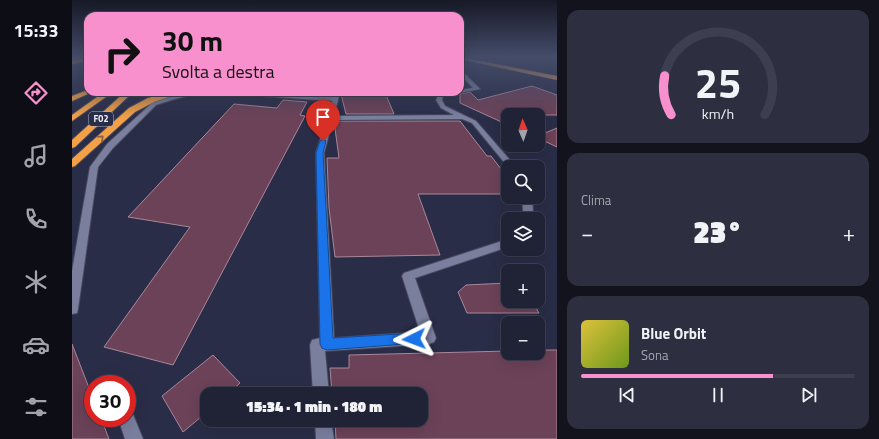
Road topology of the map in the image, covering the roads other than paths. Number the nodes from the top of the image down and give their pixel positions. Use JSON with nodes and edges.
{"nodes":[{"id":1,"x":466,"y":77,"type":"edge"},
{"id":2,"x":532,"y":77,"type":"edge"},
{"id":3,"x":541,"y":77,"type":"edge"},
{"id":4,"x":557,"y":81,"type":"edge"},
{"id":5,"x":557,"y":84,"type":"edge"},
{"id":6,"x":464,"y":91,"type":"edge"},
{"id":7,"x":84,"y":94,"type":"edge"},
{"id":8,"x":103,"y":96,"type":"edge"},
{"id":9,"x":121,"y":96,"type":"edge"},
{"id":10,"x":126,"y":96,"type":"edge"},
{"id":11,"x":165,"y":96,"type":"edge"},
{"id":12,"x":179,"y":96,"type":"edge"},
{"id":13,"x":336,"y":96,"type":"edge"},
{"id":14,"x":441,"y":96,"type":"edge"},
{"id":15,"x":72,"y":99,"type":"edge"},
{"id":16,"x":462,"y":117,"type":"junction"},
{"id":17,"x":72,"y":118,"type":"edge"},
{"id":18,"x":329,"y":118,"type":"junction"},
{"id":19,"x":72,"y":135,"type":"edge"},
{"id":20,"x":72,"y":145,"type":"edge"},
{"id":21,"x":506,"y":160,"type":"edge"},
{"id":22,"x":72,"y":164,"type":"edge"},
{"id":23,"x":501,"y":245,"type":"edge"},
{"id":24,"x":72,"y":309,"type":"edge"},
{"id":25,"x":327,"y":344,"type":"junction"},
{"id":26,"x":320,"y":387,"type":"edge"},
{"id":27,"x":129,"y":427,"type":"edge"},
{"id":28,"x":324,"y":427,"type":"edge"},
{"id":29,"x":134,"y":439,"type":"edge"},
{"id":30,"x":325,"y":439,"type":"edge"}],
"edges":[{"from":1,"to":6,"type":"street"},
{"from":2,"to":5,"type":"highway"},
{"from":3,"to":4,"type":"highway"},
{"from":7,"to":15,"type":"highway"},
{"from":8,"to":17,"type":"highway"},
{"from":9,"to":19,"type":"highway"},
{"from":10,"to":20,"type":"highway","number":"F02"},
{"from":22,"to":11,"type":"highway","one_way":true},
{"from":12,"to":24,"type":"street"},
{"from":13,"to":18,"type":"street"},
{"from":14,"to":16,"type":"street"},
{"from":16,"to":18,"type":"street"},
{"from":16,"to":21,"type":"street"},
{"from":18,"to":25,"type":"street"},
{"from":23,"to":25,"type":"street"},
{"from":25,"to":26,"type":"street"},
{"from":27,"to":29,"type":"street"},
{"from":28,"to":30,"type":"street"}]}
